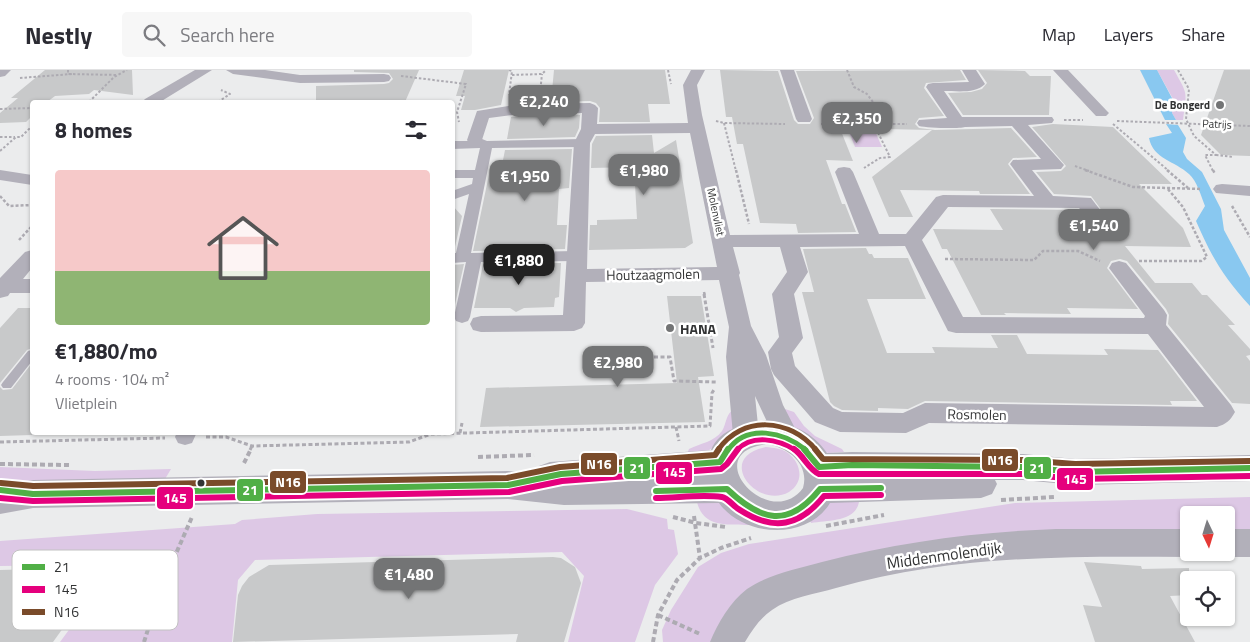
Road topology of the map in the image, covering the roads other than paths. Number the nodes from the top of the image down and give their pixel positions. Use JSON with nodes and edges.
{"nodes":[{"id":1,"x":4,"y":70,"type":"edge"},
{"id":2,"x":205,"y":70,"type":"edge"},
{"id":3,"x":233,"y":70,"type":"edge"},
{"id":4,"x":698,"y":70,"type":"edge"},
{"id":5,"x":787,"y":70,"type":"edge"},
{"id":6,"x":969,"y":70,"type":"edge"},
{"id":7,"x":1060,"y":70,"type":"edge"},
{"id":8,"x":0,"y":73,"type":"edge"},
{"id":9,"x":384,"y":78,"type":"dead end"},
{"id":10,"x":153,"y":100,"type":"edge"},
{"id":11,"x":1105,"y":117,"type":"road end"},
{"id":12,"x":804,"y":119,"type":"dead end"},
{"id":13,"x":1046,"y":120,"type":"dead end"},
{"id":14,"x":1017,"y":122,"type":"junction"},
{"id":15,"x":925,"y":123,"type":"dead end"},
{"id":16,"x":959,"y":124,"type":"junction"},
{"id":17,"x":697,"y":128,"type":"junction"},
{"id":18,"x":585,"y":136,"type":"junction"},
{"id":19,"x":481,"y":143,"type":"junction"},
{"id":20,"x":455,"y":145,"type":"edge"},
{"id":21,"x":844,"y":172,"type":"road end"},
{"id":22,"x":0,"y":174,"type":"edge"},
{"id":23,"x":455,"y":175,"type":"edge"},
{"id":24,"x":30,"y":178,"type":"edge"},
{"id":25,"x":479,"y":180,"type":"junction"},
{"id":26,"x":1222,"y":189,"type":"road end"},
{"id":27,"x":1250,"y":191,"type":"edge"},
{"id":28,"x":455,"y":194,"type":"edge"},
{"id":29,"x":1047,"y":201,"type":"junction"},
{"id":30,"x":1092,"y":211,"type":"dead end"},
{"id":31,"x":871,"y":240,"type":"junction"},
{"id":32,"x":722,"y":241,"type":"junction"},
{"id":33,"x":788,"y":241,"type":"junction"},
{"id":34,"x":917,"y":250,"type":"junction"},
{"id":35,"x":30,"y":258,"type":"edge"},
{"id":36,"x":463,"y":258,"type":"edge"},
{"id":37,"x":1120,"y":263,"type":"road end"},
{"id":38,"x":577,"y":266,"type":"junction"},
{"id":39,"x":730,"y":273,"type":"junction"},
{"id":40,"x":30,"y":286,"type":"edge"},
{"id":41,"x":2,"y":289,"type":"edge"},
{"id":42,"x":457,"y":317,"type":"edge"},
{"id":43,"x":481,"y":324,"type":"joint"},
{"id":44,"x":740,"y":326,"type":"junction"},
{"id":45,"x":1154,"y":326,"type":"junction"},
{"id":46,"x":30,"y":356,"type":"edge"},
{"id":47,"x":7,"y":385,"type":"dead end"},
{"id":48,"x":746,"y":435,"type":"junction"},
{"id":49,"x":786,"y":436,"type":"junction"},
{"id":50,"x":1250,"y":468,"type":"edge"},
{"id":51,"x":724,"y":475,"type":"junction"},
{"id":52,"x":819,"y":478,"type":"junction"},
{"id":53,"x":0,"y":490,"type":"edge"},
{"id":54,"x":33,"y":494,"type":"junction"},
{"id":55,"x":0,"y":500,"type":"edge"},
{"id":56,"x":1180,"y":543,"type":"edge"},
{"id":57,"x":1235,"y":543,"type":"edge"},
{"id":58,"x":1250,"y":543,"type":"edge"},
{"id":59,"x":714,"y":638,"type":"edge"}],
"edges":[{"from":1,"to":8,"type":"street"},
{"from":2,"to":10,"type":"street"},
{"from":3,"to":9,"type":"street"},
{"from":4,"to":17,"type":"street","name":"Molenvliet"},
{"from":5,"to":12,"type":"street"},
{"from":6,"to":16,"type":"street"},
{"from":7,"to":11,"type":"street"},
{"from":13,"to":14,"type":"street"},
{"from":14,"to":16,"type":"street"},
{"from":14,"to":29,"type":"street"},
{"from":15,"to":16,"type":"street"},
{"from":17,"to":18,"type":"street"},
{"from":17,"to":32,"type":"street","name":"Molenvliet"},
{"from":18,"to":19,"type":"street"},
{"from":18,"to":19,"type":"street"},
{"from":18,"to":38,"type":"street"},
{"from":19,"to":20,"type":"street"},
{"from":19,"to":25,"type":"street"},
{"from":21,"to":31,"type":"street"},
{"from":22,"to":24,"type":"street"},
{"from":23,"to":25,"type":"street"},
{"from":25,"to":28,"type":"street"},
{"from":25,"to":36,"type":"street"},
{"from":26,"to":27,"type":"street"},
{"from":29,"to":30,"type":"street"},
{"from":29,"to":34,"type":"street"},
{"from":31,"to":33,"type":"street"},
{"from":31,"to":34,"type":"street"},
{"from":32,"to":33,"type":"street"},
{"from":32,"to":39,"type":"street","name":"Molenvliet"},
{"from":33,"to":45,"type":"street","name":"Rosmolen"},
{"from":34,"to":45,"type":"street"},
{"from":35,"to":41,"type":"street"},
{"from":36,"to":38,"type":"street"},
{"from":36,"to":42,"type":"street"},
{"from":37,"to":45,"type":"street","name":"Rosmolen"},
{"from":38,"to":39,"type":"street","name":"Houtzaagmolen"},
{"from":38,"to":43,"type":"street"},
{"from":39,"to":44,"type":"street","name":"Molenvliet"},
{"from":40,"to":41,"type":"street"},
{"from":42,"to":43,"type":"street"},
{"from":44,"to":48,"type":"street","name":"Molenvliet"},
{"from":44,"to":49,"type":"street","name":"Molenvliet"},
{"from":46,"to":47,"type":"lane"},
{"from":48,"to":49,"type":"street"},
{"from":48,"to":51,"type":"street"},
{"from":49,"to":52,"type":"street"},
{"from":50,"to":52,"type":"street"},
{"from":51,"to":52,"type":"street"},
{"from":51,"to":54,"type":"street"},
{"from":53,"to":54,"type":"street"},
{"from":54,"to":55,"type":"street"},
{"from":56,"to":59,"type":"street","name":"Middenmolendijk"},
{"from":57,"to":58,"type":"street"}]}
